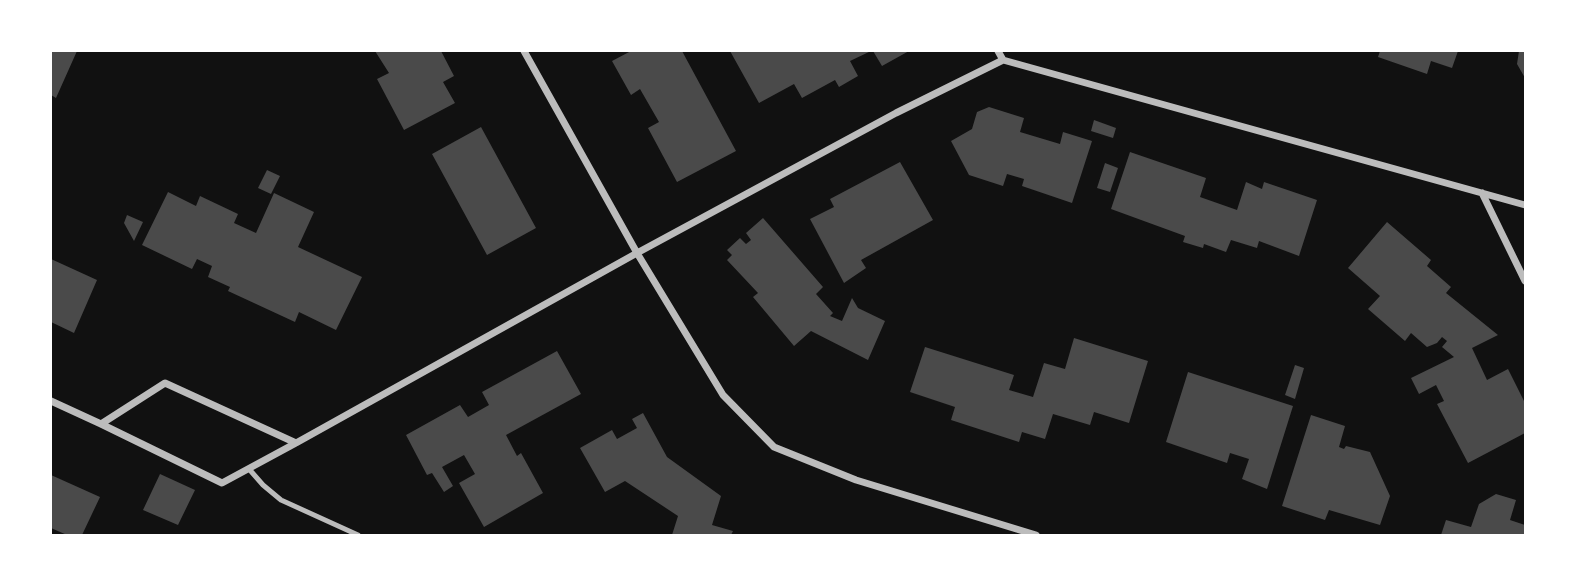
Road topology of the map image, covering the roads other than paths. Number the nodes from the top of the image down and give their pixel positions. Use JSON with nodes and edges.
{"nodes":[{"id":1,"x":524,"y":51,"type":"edge"},
{"id":2,"x":998,"y":51,"type":"edge"},
{"id":3,"x":1003,"y":60,"type":"junction"},
{"id":4,"x":1482,"y":193,"type":"junction"},
{"id":5,"x":1525,"y":205,"type":"edge"},
{"id":6,"x":637,"y":253,"type":"junction"},
{"id":7,"x":1525,"y":281,"type":"edge"},
{"id":8,"x":51,"y":401,"type":"edge"},
{"id":9,"x":101,"y":424,"type":"junction"},
{"id":10,"x":296,"y":443,"type":"junction"},
{"id":11,"x":249,"y":469,"type":"junction"},
{"id":12,"x":358,"y":535,"type":"edge"},
{"id":13,"x":1036,"y":535,"type":"edge"}],
"edges":[{"from":1,"to":6,"type":"street"},
{"from":2,"to":3,"type":"street"},
{"from":3,"to":4,"type":"street"},
{"from":3,"to":6,"type":"street"},
{"from":4,"to":5,"type":"street"},
{"from":4,"to":7,"type":"street"},
{"from":6,"to":10,"type":"street"},
{"from":6,"to":13,"type":"street"},
{"from":8,"to":9,"type":"street"},
{"from":9,"to":10,"type":"street"},
{"from":9,"to":11,"type":"street"},
{"from":10,"to":11,"type":"street"},
{"from":11,"to":12,"type":"lane"}]}
